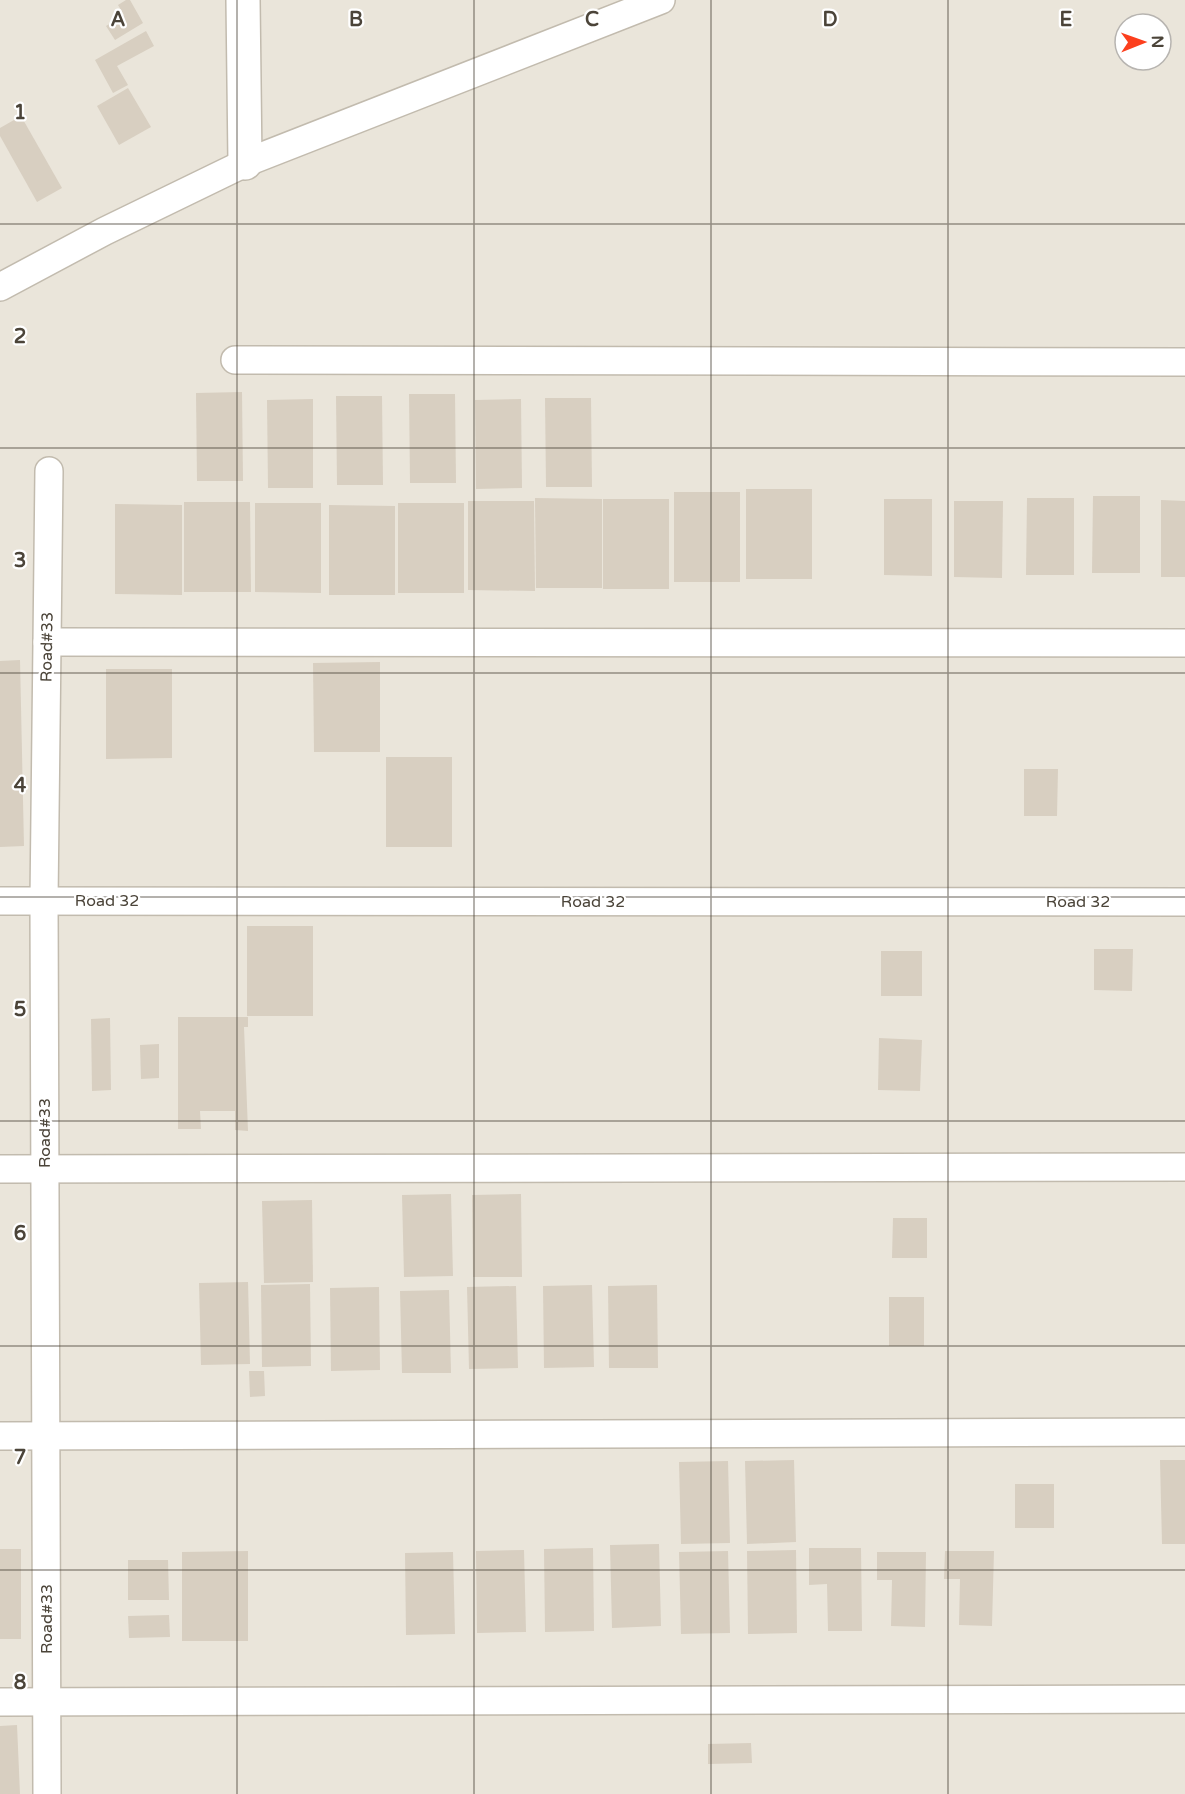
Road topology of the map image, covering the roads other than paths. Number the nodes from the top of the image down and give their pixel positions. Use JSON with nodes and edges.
{"nodes":[{"id":1,"x":243,"y":0,"type":"edge"},
{"id":2,"x":661,"y":0,"type":"edge"},
{"id":3,"x":245,"y":163,"type":"junction"},
{"id":4,"x":0,"y":288,"type":"edge"},
{"id":5,"x":235,"y":360,"type":"dead end"},
{"id":6,"x":1185,"y":362,"type":"edge"},
{"id":7,"x":49,"y":471,"type":"dead end"},
{"id":8,"x":47,"y":642,"type":"junction"},
{"id":9,"x":1185,"y":643,"type":"edge"},
{"id":10,"x":0,"y":901,"type":"edge"},
{"id":11,"x":44,"y":901,"type":"junction"},
{"id":12,"x":1185,"y":902,"type":"edge"},
{"id":13,"x":1185,"y":1167,"type":"edge"},
{"id":14,"x":45,"y":1169,"type":"junction"},
{"id":15,"x":0,"y":1170,"type":"edge"},
{"id":16,"x":1185,"y":1432,"type":"edge"},
{"id":17,"x":0,"y":1436,"type":"edge"},
{"id":18,"x":46,"y":1436,"type":"junction"},
{"id":19,"x":1185,"y":1699,"type":"edge"},
{"id":20,"x":0,"y":1702,"type":"edge"},
{"id":21,"x":47,"y":1702,"type":"junction"},
{"id":22,"x":48,"y":1794,"type":"edge"}],
"edges":[{"from":1,"to":3,"type":"street"},
{"from":2,"to":3,"type":"street"},
{"from":3,"to":4,"type":"street"},
{"from":5,"to":6,"type":"street"},
{"from":7,"to":8,"type":"street","name":"Road#33"},
{"from":8,"to":9,"type":"street"},
{"from":8,"to":11,"type":"street","name":"Road#33"},
{"from":10,"to":11,"type":"street","name":"Road 32"},
{"from":11,"to":12,"type":"street","name":"Road 32"},
{"from":11,"to":14,"type":"street","name":"Road#33"},
{"from":13,"to":14,"type":"street"},
{"from":14,"to":15,"type":"street"},
{"from":14,"to":18,"type":"street","name":"Road#33"},
{"from":16,"to":18,"type":"street"},
{"from":17,"to":18,"type":"street"},
{"from":18,"to":21,"type":"street","name":"Road#33"},
{"from":19,"to":21,"type":"street"},
{"from":20,"to":21,"type":"street"},
{"from":21,"to":22,"type":"street","name":"Road#33"}]}
